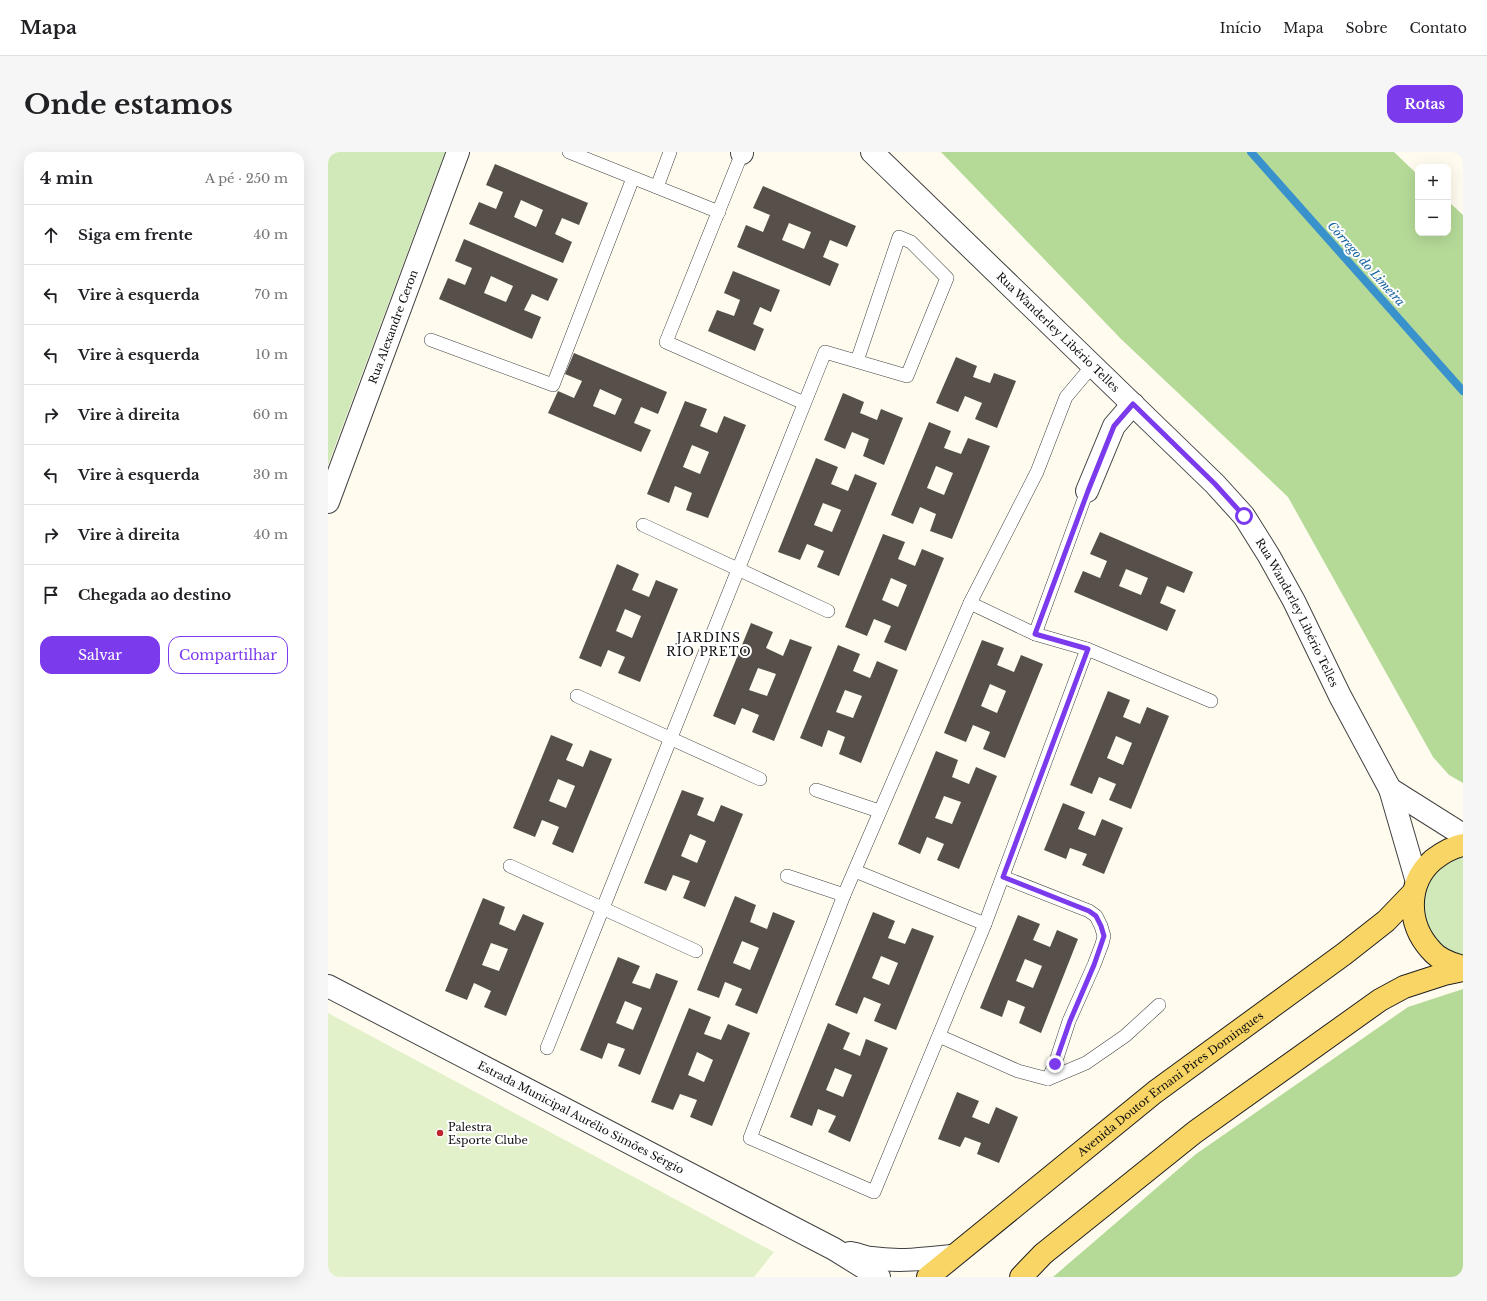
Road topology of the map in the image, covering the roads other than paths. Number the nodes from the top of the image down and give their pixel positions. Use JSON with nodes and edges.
{"nodes":[{"id":1,"x":458,"y":152,"type":"edge"},
{"id":2,"x":569,"y":152,"type":"edge"},
{"id":3,"x":670,"y":152,"type":"edge"},
{"id":4,"x":872,"y":152,"type":"edge"},
{"id":5,"x":742,"y":153,"type":"edge"},
{"id":6,"x":598,"y":157,"type":"edge"},
{"id":7,"x":633,"y":178,"type":"junction"},
{"id":8,"x":657,"y":187,"type":"junction"},
{"id":9,"x":718,"y":212,"type":"junction"},
{"id":10,"x":431,"y":340,"type":"dead end"},
{"id":11,"x":857,"y":361,"type":"junction"},
{"id":12,"x":1092,"y":365,"type":"junction"},
{"id":13,"x":804,"y":403,"type":"junction"},
{"id":14,"x":1133,"y":404,"type":"junction"},
{"id":15,"x":1088,"y":491,"type":"joint"},
{"id":16,"x":328,"y":502,"type":"edge"},
{"id":17,"x":643,"y":525,"type":"dead end"},
{"id":18,"x":738,"y":569,"type":"junction"},
{"id":19,"x":970,"y":603,"type":"junction"},
{"id":20,"x":828,"y":612,"type":"dead end"},
{"id":21,"x":1035,"y":634,"type":"junction"},
{"id":22,"x":1088,"y":649,"type":"junction"},
{"id":23,"x":577,"y":696,"type":"dead end"},
{"id":24,"x":1212,"y":701,"type":"dead end"},
{"id":25,"x":670,"y":738,"type":"junction"},
{"id":26,"x":760,"y":779,"type":"dead end"},
{"id":27,"x":1390,"y":789,"type":"junction"},
{"id":28,"x":816,"y":790,"type":"dead end"},
{"id":29,"x":879,"y":811,"type":"junction"},
{"id":30,"x":1463,"y":835,"type":"edge"},
{"id":31,"x":1463,"y":845,"type":"edge"},
{"id":32,"x":510,"y":866,"type":"dead end"},
{"id":33,"x":855,"y":871,"type":"junction"},
{"id":34,"x":787,"y":876,"type":"dead end"},
{"id":35,"x":1003,"y":877,"type":"junction"},
{"id":36,"x":1415,"y":887,"type":"junction"},
{"id":37,"x":844,"y":895,"type":"junction"},
{"id":38,"x":602,"y":908,"type":"junction"},
{"id":39,"x":985,"y":924,"type":"junction"},
{"id":40,"x":696,"y":951,"type":"dead end"},
{"id":41,"x":1463,"y":967,"type":"edge"},
{"id":42,"x":1463,"y":970,"type":"edge"},
{"id":43,"x":328,"y":986,"type":"edge"},
{"id":44,"x":1159,"y":1005,"type":"dead end"},
{"id":45,"x":939,"y":1036,"type":"junction"},
{"id":46,"x":547,"y":1048,"type":"dead end"},
{"id":47,"x":1048,"y":1079,"type":"junction"},
{"id":48,"x":834,"y":1249,"type":"junction"},
{"id":49,"x":952,"y":1256,"type":"junction"},
{"id":50,"x":879,"y":1277,"type":"edge"},
{"id":51,"x":928,"y":1277,"type":"edge"},
{"id":52,"x":1020,"y":1277,"type":"edge"}],
"edges":[{"from":1,"to":16,"type":"street","name":"Rua Alexandre Ceron"},
{"from":2,"to":6,"type":"lane"},
{"from":3,"to":8,"type":"lane"},
{"from":4,"to":12,"type":"street","name":"Rua Wanderley Libério Telles"},
{"from":5,"to":9,"type":"lane"},
{"from":6,"to":7,"type":"lane"},
{"from":7,"to":8,"type":"lane"},
{"from":7,"to":10,"type":"lane"},
{"from":8,"to":9,"type":"lane"},
{"from":9,"to":13,"type":"lane"},
{"from":11,"to":11,"type":"lane"},
{"from":11,"to":13,"type":"lane"},
{"from":12,"to":14,"type":"street","name":"Rua Wanderley Libério Telles"},
{"from":12,"to":19,"type":"lane"},
{"from":13,"to":18,"type":"lane"},
{"from":14,"to":15,"type":"street"},
{"from":14,"to":27,"type":"street","name":"Rua Wanderley Libério Telles"},
{"from":15,"to":21,"type":"lane"},
{"from":17,"to":18,"type":"lane"},
{"from":18,"to":20,"type":"lane"},
{"from":18,"to":25,"type":"lane"},
{"from":19,"to":21,"type":"lane"},
{"from":19,"to":29,"type":"lane"},
{"from":21,"to":22,"type":"lane"},
{"from":22,"to":24,"type":"lane"},
{"from":22,"to":35,"type":"lane"},
{"from":23,"to":25,"type":"lane"},
{"from":25,"to":26,"type":"lane"},
{"from":25,"to":38,"type":"lane"},
{"from":27,"to":30,"type":"street","name":"Rua Wanderley Libério Telles"},
{"from":27,"to":36,"type":"street","name":"Rua Wanderley Libério Telles"},
{"from":28,"to":29,"type":"lane"},
{"from":29,"to":33,"type":"lane"},
{"from":31,"to":36,"type":"main road","name":"Avenida Doutor Ernani Pires Domingues"},
{"from":32,"to":38,"type":"lane"},
{"from":33,"to":37,"type":"lane"},
{"from":33,"to":39,"type":"lane"},
{"from":34,"to":37,"type":"lane"},
{"from":35,"to":39,"type":"lane"},
{"from":35,"to":47,"type":"lane"},
{"from":36,"to":41,"type":"main road"},
{"from":36,"to":49,"type":"main road","name":"Avenida Doutor Ernani Pires Domingues"},
{"from":37,"to":45,"type":"lane"},
{"from":38,"to":40,"type":"lane"},
{"from":38,"to":46,"type":"lane"},
{"from":39,"to":45,"type":"lane"},
{"from":42,"to":52,"type":"main road"},
{"from":43,"to":48,"type":"street","name":"Estrada Municipal Aurélio Simões Sérgio"},
{"from":44,"to":47,"type":"lane"},
{"from":45,"to":47,"type":"lane"},
{"from":48,"to":49,"type":"street","name":"Estrada Municipal Aurélio Simões Sérgio"},
{"from":48,"to":50,"type":"street","name":"Estrada Municipal Aurélio Simões Sérgio"},
{"from":49,"to":51,"type":"main road","name":"Avenida Doutor Ernani Pires Domingues"}]}
